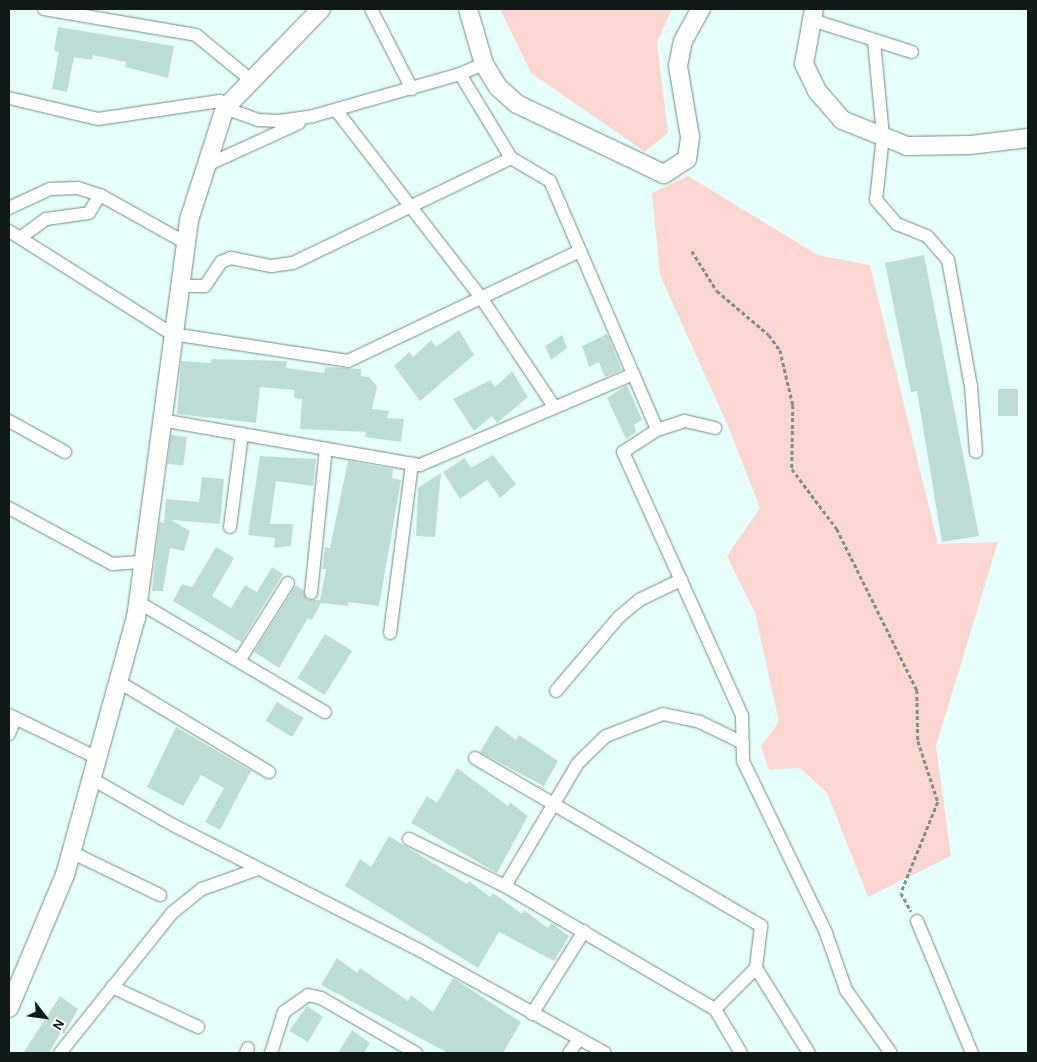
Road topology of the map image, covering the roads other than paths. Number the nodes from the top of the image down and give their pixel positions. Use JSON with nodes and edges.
{"nodes":[{"id":1,"x":44,"y":9,"type":"edge"},
{"id":2,"x":322,"y":9,"type":"edge"},
{"id":3,"x":371,"y":9,"type":"edge"},
{"id":4,"x":468,"y":9,"type":"edge"},
{"id":5,"x":701,"y":9,"type":"edge"},
{"id":6,"x":811,"y":14,"type":"edge"},
{"id":7,"x":874,"y":41,"type":"junction"},
{"id":8,"x":912,"y":52,"type":"dead end"},
{"id":9,"x":484,"y":64,"type":"junction"},
{"id":10,"x":460,"y":74,"type":"junction"},
{"id":11,"x":252,"y":81,"type":"junction"},
{"id":12,"x":412,"y":89,"type":"junction"},
{"id":13,"x":9,"y":98,"type":"edge"},
{"id":14,"x":225,"y":108,"type":"junction"},
{"id":15,"x":336,"y":110,"type":"junction"},
{"id":16,"x":313,"y":116,"type":"junction"},
{"id":17,"x":883,"y":136,"type":"junction"},
{"id":18,"x":1028,"y":138,"type":"edge"},
{"id":19,"x":511,"y":158,"type":"junction"},
{"id":20,"x":207,"y":165,"type":"junction"},
{"id":21,"x":100,"y":195,"type":"junction"},
{"id":22,"x":9,"y":208,"type":"edge"},
{"id":23,"x":411,"y":208,"type":"junction"},
{"id":24,"x":9,"y":231,"type":"edge"},
{"id":25,"x":20,"y":238,"type":"junction"},
{"id":26,"x":186,"y":244,"type":"junction"},
{"id":27,"x":580,"y":251,"type":"junction"},
{"id":28,"x":179,"y":286,"type":"junction"},
{"id":29,"x":480,"y":296,"type":"junction"},
{"id":30,"x":172,"y":334,"type":"junction"},
{"id":31,"x":633,"y":374,"type":"junction"},
{"id":32,"x":553,"y":405,"type":"junction"},
{"id":33,"x":161,"y":420,"type":"junction"},
{"id":34,"x":9,"y":421,"type":"edge"},
{"id":35,"x":716,"y":428,"type":"dead end"},
{"id":36,"x":657,"y":430,"type":"junction"},
{"id":37,"x":242,"y":434,"type":"junction"},
{"id":38,"x":326,"y":449,"type":"junction"},
{"id":39,"x":65,"y":452,"type":"dead end"},
{"id":40,"x":976,"y":452,"type":"dead end"},
{"id":41,"x":412,"y":463,"type":"junction"},
{"id":42,"x":9,"y":508,"type":"edge"},
{"id":43,"x":230,"y":527,"type":"dead end"},
{"id":44,"x":143,"y":562,"type":"junction"},
{"id":45,"x":681,"y":580,"type":"junction"},
{"id":46,"x":288,"y":583,"type":"dead end"},
{"id":47,"x":312,"y":593,"type":"dead end"},
{"id":48,"x":138,"y":602,"type":"junction"},
{"id":49,"x":390,"y":634,"type":"dead end"},
{"id":50,"x":238,"y":661,"type":"junction"},
{"id":51,"x":119,"y":682,"type":"junction"},
{"id":52,"x":556,"y":691,"type":"dead end"},
{"id":53,"x":325,"y":712,"type":"dead end"},
{"id":54,"x":12,"y":717,"type":"edge"},
{"id":55,"x":9,"y":734,"type":"edge"},
{"id":56,"x":743,"y":743,"type":"junction"},
{"id":57,"x":97,"y":758,"type":"junction"},
{"id":58,"x":475,"y":758,"type":"dead end"},
{"id":59,"x":269,"y":772,"type":"dead end"},
{"id":60,"x":92,"y":779,"type":"junction"},
{"id":61,"x":553,"y":802,"type":"junction"},
{"id":62,"x":409,"y":839,"type":"dead end"},
{"id":63,"x":71,"y":852,"type":"junction"},
{"id":64,"x":258,"y":869,"type":"junction"},
{"id":65,"x":505,"y":886,"type":"junction"},
{"id":66,"x":160,"y":895,"type":"dead end"},
{"id":67,"x":917,"y":921,"type":"road end"},
{"id":68,"x":584,"y":931,"type":"junction"},
{"id":69,"x":756,"y":968,"type":"junction"},
{"id":70,"x":112,"y":987,"type":"junction"},
{"id":71,"x":9,"y":1008,"type":"edge"},
{"id":72,"x":715,"y":1009,"type":"junction"},
{"id":73,"x":532,"y":1014,"type":"junction"},
{"id":74,"x":198,"y":1028,"type":"dead end"},
{"id":75,"x":579,"y":1039,"type":"junction"},
{"id":76,"x":63,"y":1052,"type":"edge"},
{"id":77,"x":271,"y":1053,"type":"edge"},
{"id":78,"x":416,"y":1053,"type":"edge"},
{"id":79,"x":570,"y":1053,"type":"edge"},
{"id":80,"x":605,"y":1053,"type":"edge"},
{"id":81,"x":742,"y":1053,"type":"edge"},
{"id":82,"x":809,"y":1053,"type":"edge"},
{"id":83,"x":891,"y":1053,"type":"edge"},
{"id":84,"x":972,"y":1053,"type":"edge"}],
"edges":[{"from":1,"to":11,"type":"street"},
{"from":2,"to":11,"type":"street"},
{"from":3,"to":12,"type":"street"},
{"from":4,"to":9,"type":"street"},
{"from":5,"to":9,"type":"street"},
{"from":6,"to":7,"type":"street"},
{"from":6,"to":17,"type":"street"},
{"from":7,"to":8,"type":"street"},
{"from":7,"to":17,"type":"street"},
{"from":9,"to":10,"type":"street"},
{"from":10,"to":12,"type":"street"},
{"from":10,"to":19,"type":"street"},
{"from":11,"to":14,"type":"street"},
{"from":12,"to":15,"type":"street"},
{"from":13,"to":14,"type":"street"},
{"from":14,"to":16,"type":"street"},
{"from":14,"to":20,"type":"street"},
{"from":15,"to":16,"type":"street"},
{"from":15,"to":23,"type":"street"},
{"from":16,"to":20,"type":"street"},
{"from":17,"to":18,"type":"street"},
{"from":17,"to":40,"type":"street"},
{"from":19,"to":23,"type":"street"},
{"from":19,"to":27,"type":"street"},
{"from":20,"to":26,"type":"street"},
{"from":21,"to":22,"type":"street"},
{"from":21,"to":25,"type":"street"},
{"from":21,"to":26,"type":"street"},
{"from":23,"to":28,"type":"street"},
{"from":23,"to":29,"type":"street"},
{"from":24,"to":25,"type":"street"},
{"from":25,"to":30,"type":"street"},
{"from":26,"to":28,"type":"street"},
{"from":27,"to":29,"type":"street"},
{"from":27,"to":31,"type":"street"},
{"from":28,"to":30,"type":"street"},
{"from":29,"to":30,"type":"street"},
{"from":29,"to":32,"type":"street"},
{"from":30,"to":33,"type":"street"},
{"from":31,"to":32,"type":"street"},
{"from":31,"to":36,"type":"street"},
{"from":32,"to":41,"type":"street"},
{"from":33,"to":37,"type":"street"},
{"from":33,"to":44,"type":"street"},
{"from":34,"to":39,"type":"street"},
{"from":35,"to":36,"type":"street"},
{"from":36,"to":45,"type":"street"},
{"from":37,"to":38,"type":"street"},
{"from":37,"to":43,"type":"street"},
{"from":38,"to":41,"type":"street"},
{"from":38,"to":47,"type":"street"},
{"from":41,"to":49,"type":"street"},
{"from":42,"to":44,"type":"street"},
{"from":44,"to":48,"type":"street"},
{"from":45,"to":52,"type":"street"},
{"from":45,"to":56,"type":"street"},
{"from":46,"to":50,"type":"street"},
{"from":48,"to":50,"type":"street"},
{"from":48,"to":51,"type":"street"},
{"from":50,"to":53,"type":"street"},
{"from":51,"to":57,"type":"street"},
{"from":51,"to":59,"type":"street"},
{"from":54,"to":55,"type":"street"},
{"from":54,"to":57,"type":"street"},
{"from":56,"to":61,"type":"street"},
{"from":56,"to":83,"type":"street"},
{"from":57,"to":60,"type":"street"},
{"from":58,"to":61,"type":"street"},
{"from":60,"to":63,"type":"street"},
{"from":60,"to":64,"type":"street"},
{"from":61,"to":65,"type":"street"},
{"from":61,"to":69,"type":"street"},
{"from":62,"to":65,"type":"street"},
{"from":63,"to":66,"type":"street"},
{"from":63,"to":71,"type":"street"},
{"from":64,"to":70,"type":"street"},
{"from":64,"to":73,"type":"street"},
{"from":65,"to":68,"type":"street"},
{"from":67,"to":84,"type":"street"},
{"from":68,"to":72,"type":"street"},
{"from":68,"to":73,"type":"street"},
{"from":69,"to":72,"type":"street"},
{"from":69,"to":82,"type":"street"},
{"from":70,"to":74,"type":"street"},
{"from":70,"to":76,"type":"street"},
{"from":72,"to":81,"type":"street"},
{"from":73,"to":75,"type":"street"},
{"from":75,"to":79,"type":"street"},
{"from":75,"to":80,"type":"street"},
{"from":77,"to":78,"type":"street"}]}
